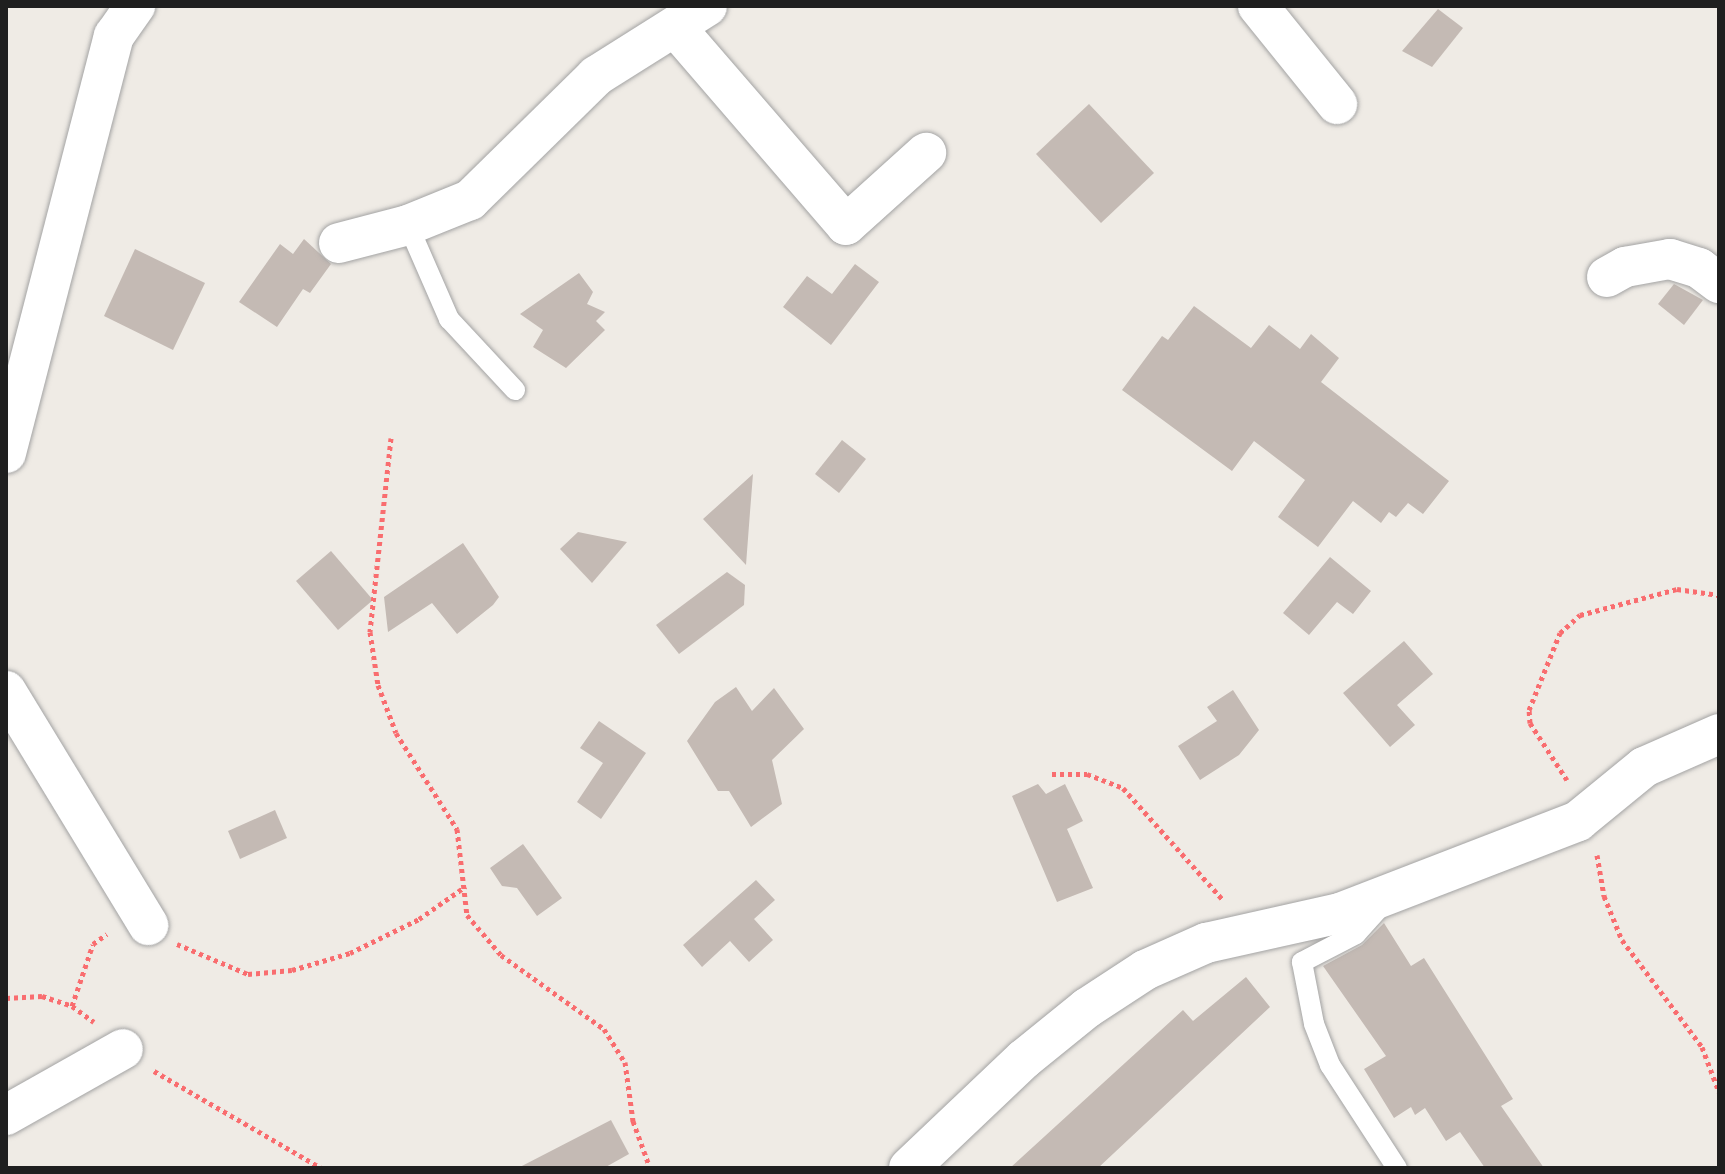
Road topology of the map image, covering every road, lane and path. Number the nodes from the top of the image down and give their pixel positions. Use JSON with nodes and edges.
{"nodes":[{"id":1,"x":1258,"y":6,"type":"edge"},
{"id":2,"x":116,"y":16,"type":"edge"},
{"id":3,"x":691,"y":17,"type":"edge"},
{"id":4,"x":1337,"y":104,"type":"dead end"},
{"id":5,"x":926,"y":153,"type":"dead end"},
{"id":6,"x":408,"y":225,"type":"junction"},
{"id":7,"x":339,"y":243,"type":"dead end"},
{"id":8,"x":1607,"y":277,"type":"dead end"},
{"id":9,"x":1719,"y":283,"type":"edge"},
{"id":10,"x":515,"y":390,"type":"dead end"},
{"id":11,"x":391,"y":438,"type":"dead end"},
{"id":12,"x":6,"y":453,"type":"edge"},
{"id":13,"x":1719,"y":595,"type":"edge"},
{"id":14,"x":6,"y":691,"type":"edge"},
{"id":15,"x":1719,"y":734,"type":"edge"},
{"id":16,"x":1052,"y":774,"type":"dead end"},
{"id":17,"x":1587,"y":835,"type":"junction"},
{"id":18,"x":466,"y":886,"type":"junction"},
{"id":19,"x":1399,"y":887,"type":"junction"},
{"id":20,"x":148,"y":925,"type":"junction"},
{"id":21,"x":1255,"y":931,"type":"junction"},
{"id":22,"x":6,"y":998,"type":"edge"},
{"id":23,"x":72,"y":1006,"type":"junction"},
{"id":24,"x":123,"y":1049,"type":"junction"},
{"id":25,"x":1719,"y":1092,"type":"edge"},
{"id":26,"x":6,"y":1115,"type":"edge"},
{"id":27,"x":321,"y":1168,"type":"edge"},
{"id":28,"x":650,"y":1168,"type":"edge"},
{"id":29,"x":909,"y":1168,"type":"edge"},
{"id":30,"x":1397,"y":1168,"type":"edge"}],
"edges":[{"from":1,"to":4,"type":"street"},
{"from":2,"to":12,"type":"street"},
{"from":3,"to":5,"type":"street"},
{"from":3,"to":6,"type":"street"},
{"from":6,"to":7,"type":"street"},
{"from":6,"to":10,"type":"lane"},
{"from":8,"to":9,"type":"street"},
{"from":11,"to":18,"type":"path"},
{"from":13,"to":17,"type":"path"},
{"from":14,"to":20,"type":"street"},
{"from":15,"to":17,"type":"street"},
{"from":16,"to":21,"type":"path"},
{"from":17,"to":19,"type":"street"},
{"from":17,"to":25,"type":"path"},
{"from":18,"to":20,"type":"path"},
{"from":18,"to":28,"type":"path"},
{"from":19,"to":21,"type":"street"},
{"from":19,"to":30,"type":"lane"},
{"from":20,"to":23,"type":"path"},
{"from":21,"to":29,"type":"street"},
{"from":22,"to":23,"type":"path"},
{"from":23,"to":24,"type":"path"},
{"from":24,"to":26,"type":"street"},
{"from":24,"to":27,"type":"path"}]}
